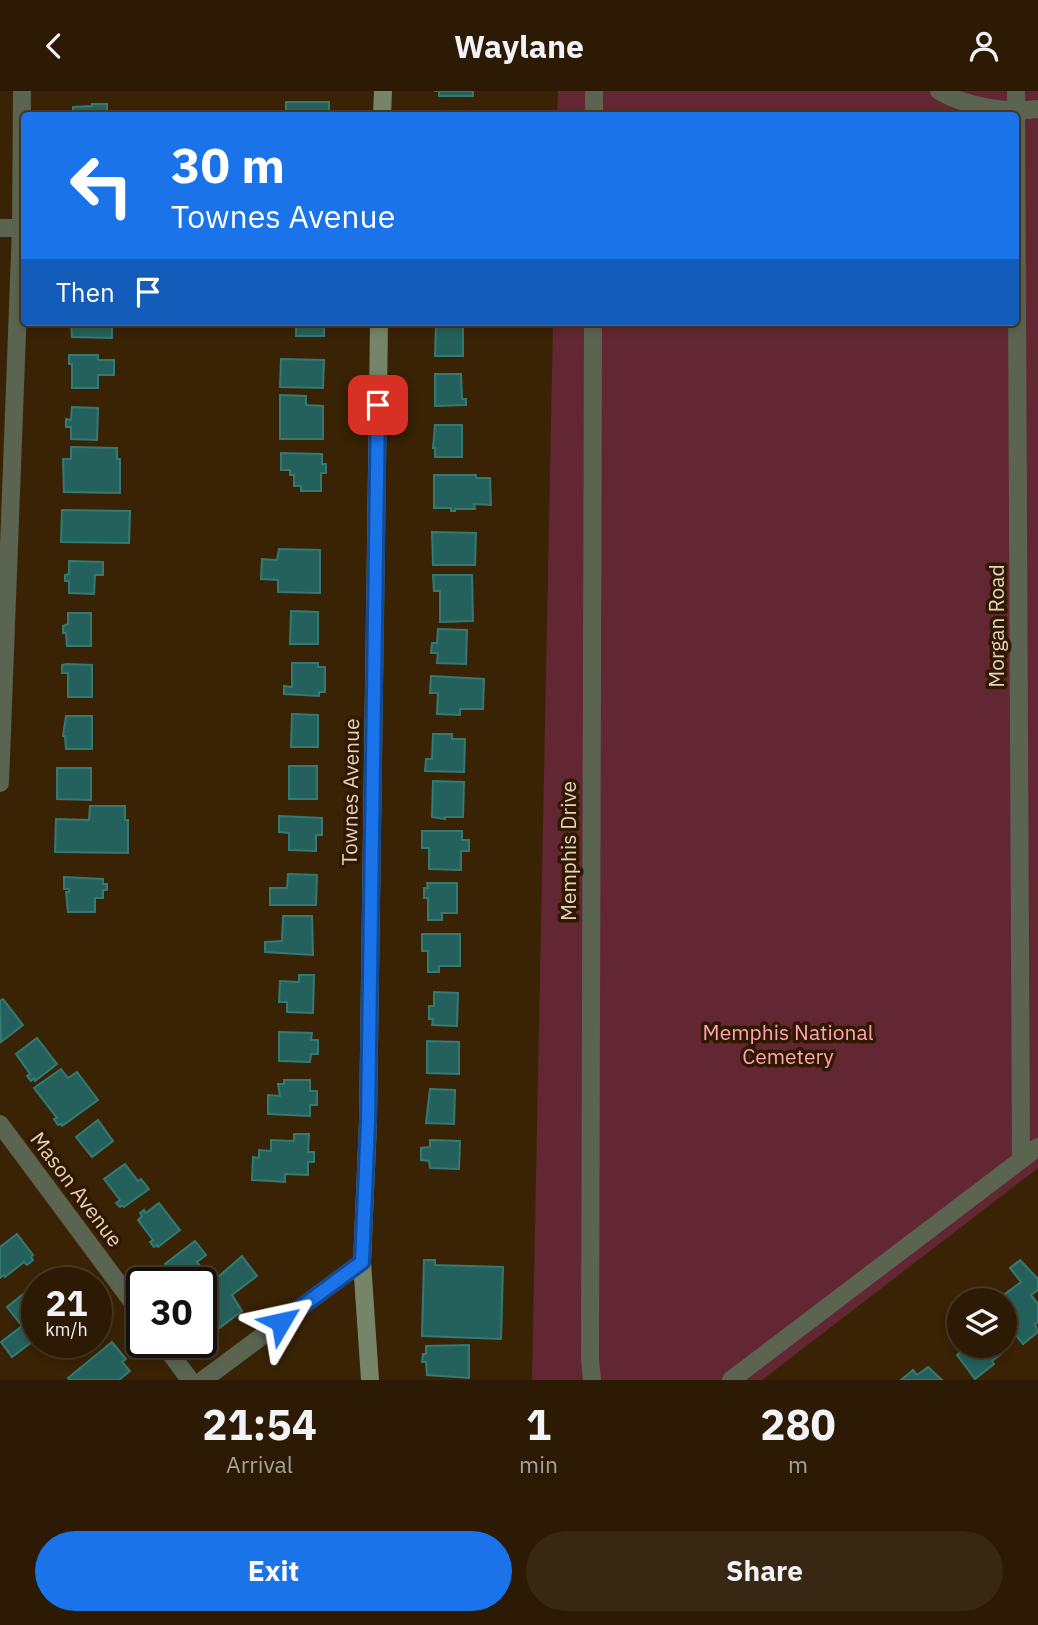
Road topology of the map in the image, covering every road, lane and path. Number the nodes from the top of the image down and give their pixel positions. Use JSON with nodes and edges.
{"nodes":[{"id":1,"x":22,"y":91,"type":"edge"},
{"id":2,"x":383,"y":91,"type":"edge"},
{"id":3,"x":594,"y":91,"type":"edge"},
{"id":4,"x":939,"y":91,"type":"edge"},
{"id":5,"x":1016,"y":91,"type":"edge"},
{"id":6,"x":1038,"y":109,"type":"edge"},
{"id":7,"x":22,"y":112,"type":"edge"},
{"id":8,"x":382,"y":112,"type":"edge"},
{"id":9,"x":594,"y":112,"type":"edge"},
{"id":10,"x":1016,"y":112,"type":"junction"},
{"id":11,"x":0,"y":228,"type":"edge"},
{"id":12,"x":21,"y":228,"type":"edge"},
{"id":13,"x":21,"y":276,"type":"edge"},
{"id":14,"x":379,"y":326,"type":"edge"},
{"id":15,"x":593,"y":326,"type":"edge"},
{"id":16,"x":1017,"y":326,"type":"edge"},
{"id":17,"x":0,"y":783,"type":"edge"},
{"id":18,"x":0,"y":1124,"type":"edge"},
{"id":19,"x":1038,"y":1147,"type":"edge"},
{"id":20,"x":1021,"y":1160,"type":"junction"},
{"id":21,"x":362,"y":1262,"type":"junction"},
{"id":22,"x":126,"y":1293,"type":"edge"},
{"id":23,"x":174,"y":1358,"type":"edge"},
{"id":24,"x":190,"y":1380,"type":"edge"},
{"id":25,"x":203,"y":1380,"type":"edge"},
{"id":26,"x":370,"y":1380,"type":"edge"},
{"id":27,"x":592,"y":1380,"type":"edge"},
{"id":28,"x":731,"y":1380,"type":"edge"}],
"edges":[{"from":1,"to":7,"type":"street"},
{"from":2,"to":8,"type":"street"},
{"from":3,"to":9,"type":"street"},
{"from":4,"to":10,"type":"street"},
{"from":5,"to":10,"type":"street","name":"Morgan Road"},
{"from":6,"to":10,"type":"street"},
{"from":11,"to":12,"type":"street"},
{"from":13,"to":17,"type":"street"},
{"from":14,"to":21,"type":"street","name":"Townes Avenue"},
{"from":15,"to":27,"type":"street","name":"Memphis Drive"},
{"from":16,"to":20,"type":"street","name":"Morgan Road"},
{"from":18,"to":22,"type":"street","name":"Mason Avenue"},
{"from":19,"to":20,"type":"street"},
{"from":20,"to":28,"type":"street"},
{"from":21,"to":25,"type":"street"},
{"from":21,"to":26,"type":"street","name":"Townes Avenue"},
{"from":23,"to":24,"type":"street"}]}
